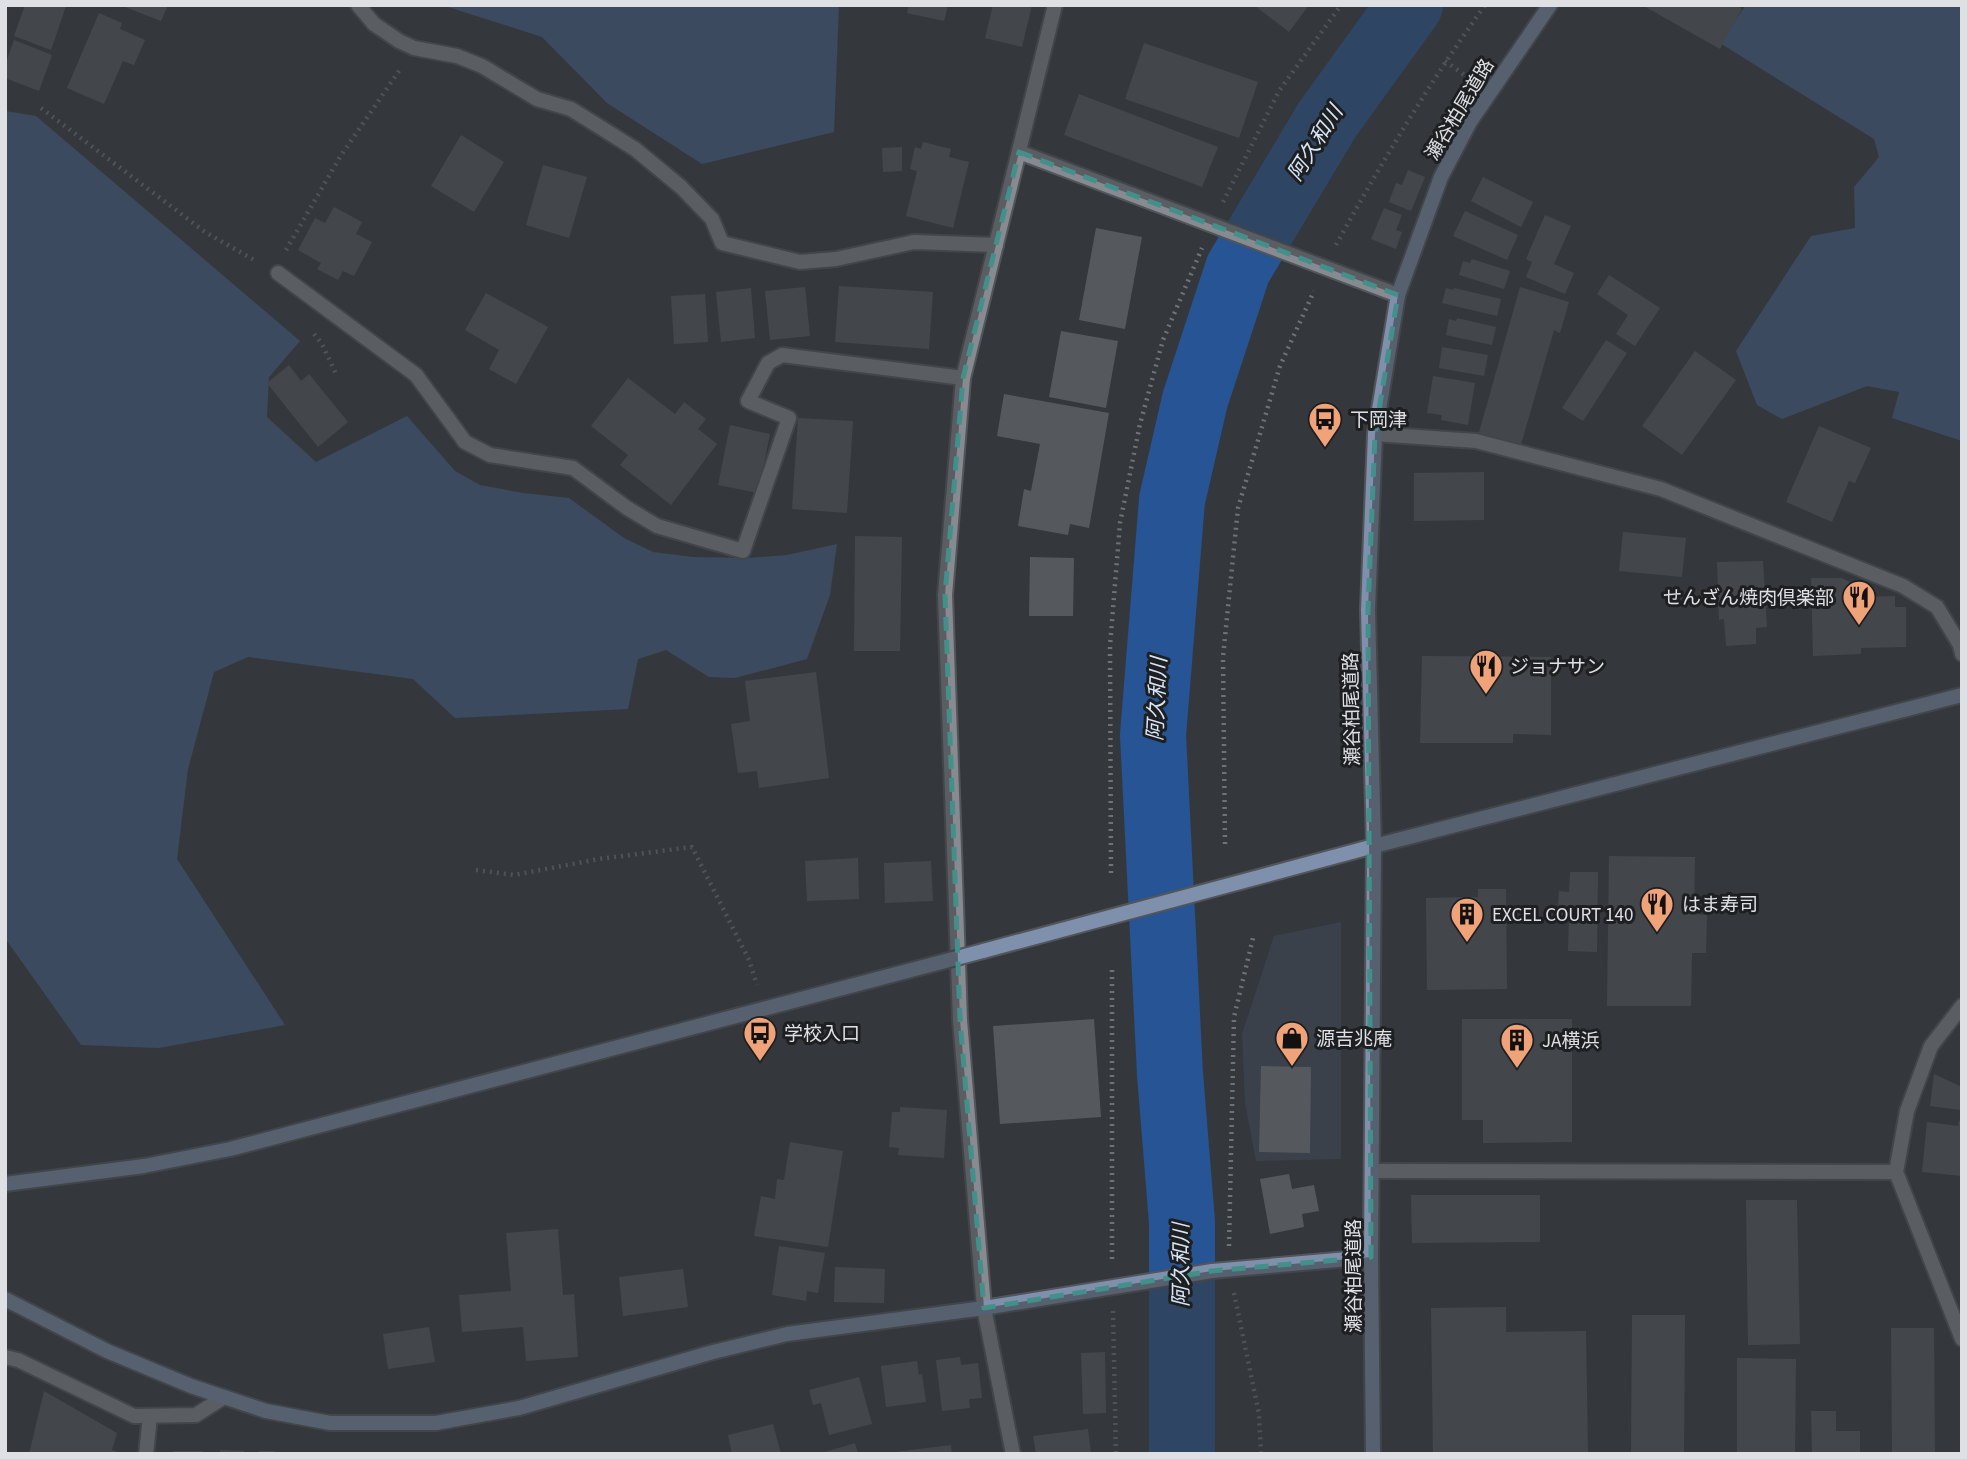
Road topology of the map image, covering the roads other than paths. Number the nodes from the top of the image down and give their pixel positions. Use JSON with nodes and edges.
{"nodes":[{"id":1,"x":358,"y":5,"type":"edge"},
{"id":2,"x":1055,"y":5,"type":"edge"},
{"id":3,"x":1550,"y":5,"type":"edge"},
{"id":4,"x":1019,"y":152,"type":"junction"},
{"id":5,"x":996,"y":245,"type":"junction"},
{"id":6,"x":278,"y":273,"type":"road end"},
{"id":7,"x":1398,"y":295,"type":"junction"},
{"id":8,"x":963,"y":378,"type":"junction"},
{"id":9,"x":1375,"y":434,"type":"junction"},
{"id":10,"x":1962,"y":654,"type":"edge"},
{"id":11,"x":1962,"y":695,"type":"edge"},
{"id":12,"x":1374,"y":846,"type":"junction"},
{"id":13,"x":1962,"y":1006,"type":"edge"},
{"id":14,"x":1373,"y":1171,"type":"junction"},
{"id":15,"x":1896,"y":1172,"type":"junction"},
{"id":16,"x":5,"y":1184,"type":"edge"},
{"id":17,"x":1371,"y":1256,"type":"junction"},
{"id":18,"x":5,"y":1299,"type":"edge"},
{"id":19,"x":984,"y":1308,"type":"junction"},
{"id":20,"x":1962,"y":1339,"type":"edge"},
{"id":21,"x":5,"y":1357,"type":"edge"},
{"id":22,"x":224,"y":1397,"type":"junction"},
{"id":23,"x":150,"y":1416,"type":"junction"},
{"id":24,"x":146,"y":1454,"type":"edge"},
{"id":25,"x":1013,"y":1454,"type":"edge"},
{"id":26,"x":1373,"y":1454,"type":"edge"}],
"edges":[{"from":1,"to":5,"type":"street"},
{"from":2,"to":4,"type":"street"},
{"from":3,"to":7,"type":"street","name":"瀬谷柏尾道路"},
{"from":4,"to":5,"type":"street"},
{"from":4,"to":7,"type":"street"},
{"from":5,"to":8,"type":"street"},
{"from":6,"to":8,"type":"street"},
{"from":7,"to":9,"type":"street","name":"瀬谷柏尾道路"},
{"from":8,"to":19,"type":"street"},
{"from":9,"to":10,"type":"street"},
{"from":9,"to":12,"type":"street","name":"瀬谷柏尾道路"},
{"from":11,"to":12,"type":"street"},
{"from":12,"to":14,"type":"street","name":"瀬谷柏尾道路"},
{"from":12,"to":16,"type":"street","bridge":true},
{"from":13,"to":15,"type":"street"},
{"from":14,"to":15,"type":"street"},
{"from":14,"to":17,"type":"street","name":"瀬谷柏尾道路"},
{"from":15,"to":20,"type":"street"},
{"from":17,"to":19,"type":"street"},
{"from":17,"to":26,"type":"street","name":"瀬谷柏尾道路"},
{"from":18,"to":22,"type":"street"},
{"from":19,"to":22,"type":"street"},
{"from":19,"to":25,"type":"street"},
{"from":21,"to":23,"type":"street"},
{"from":22,"to":23,"type":"street"},
{"from":23,"to":24,"type":"street"}]}
